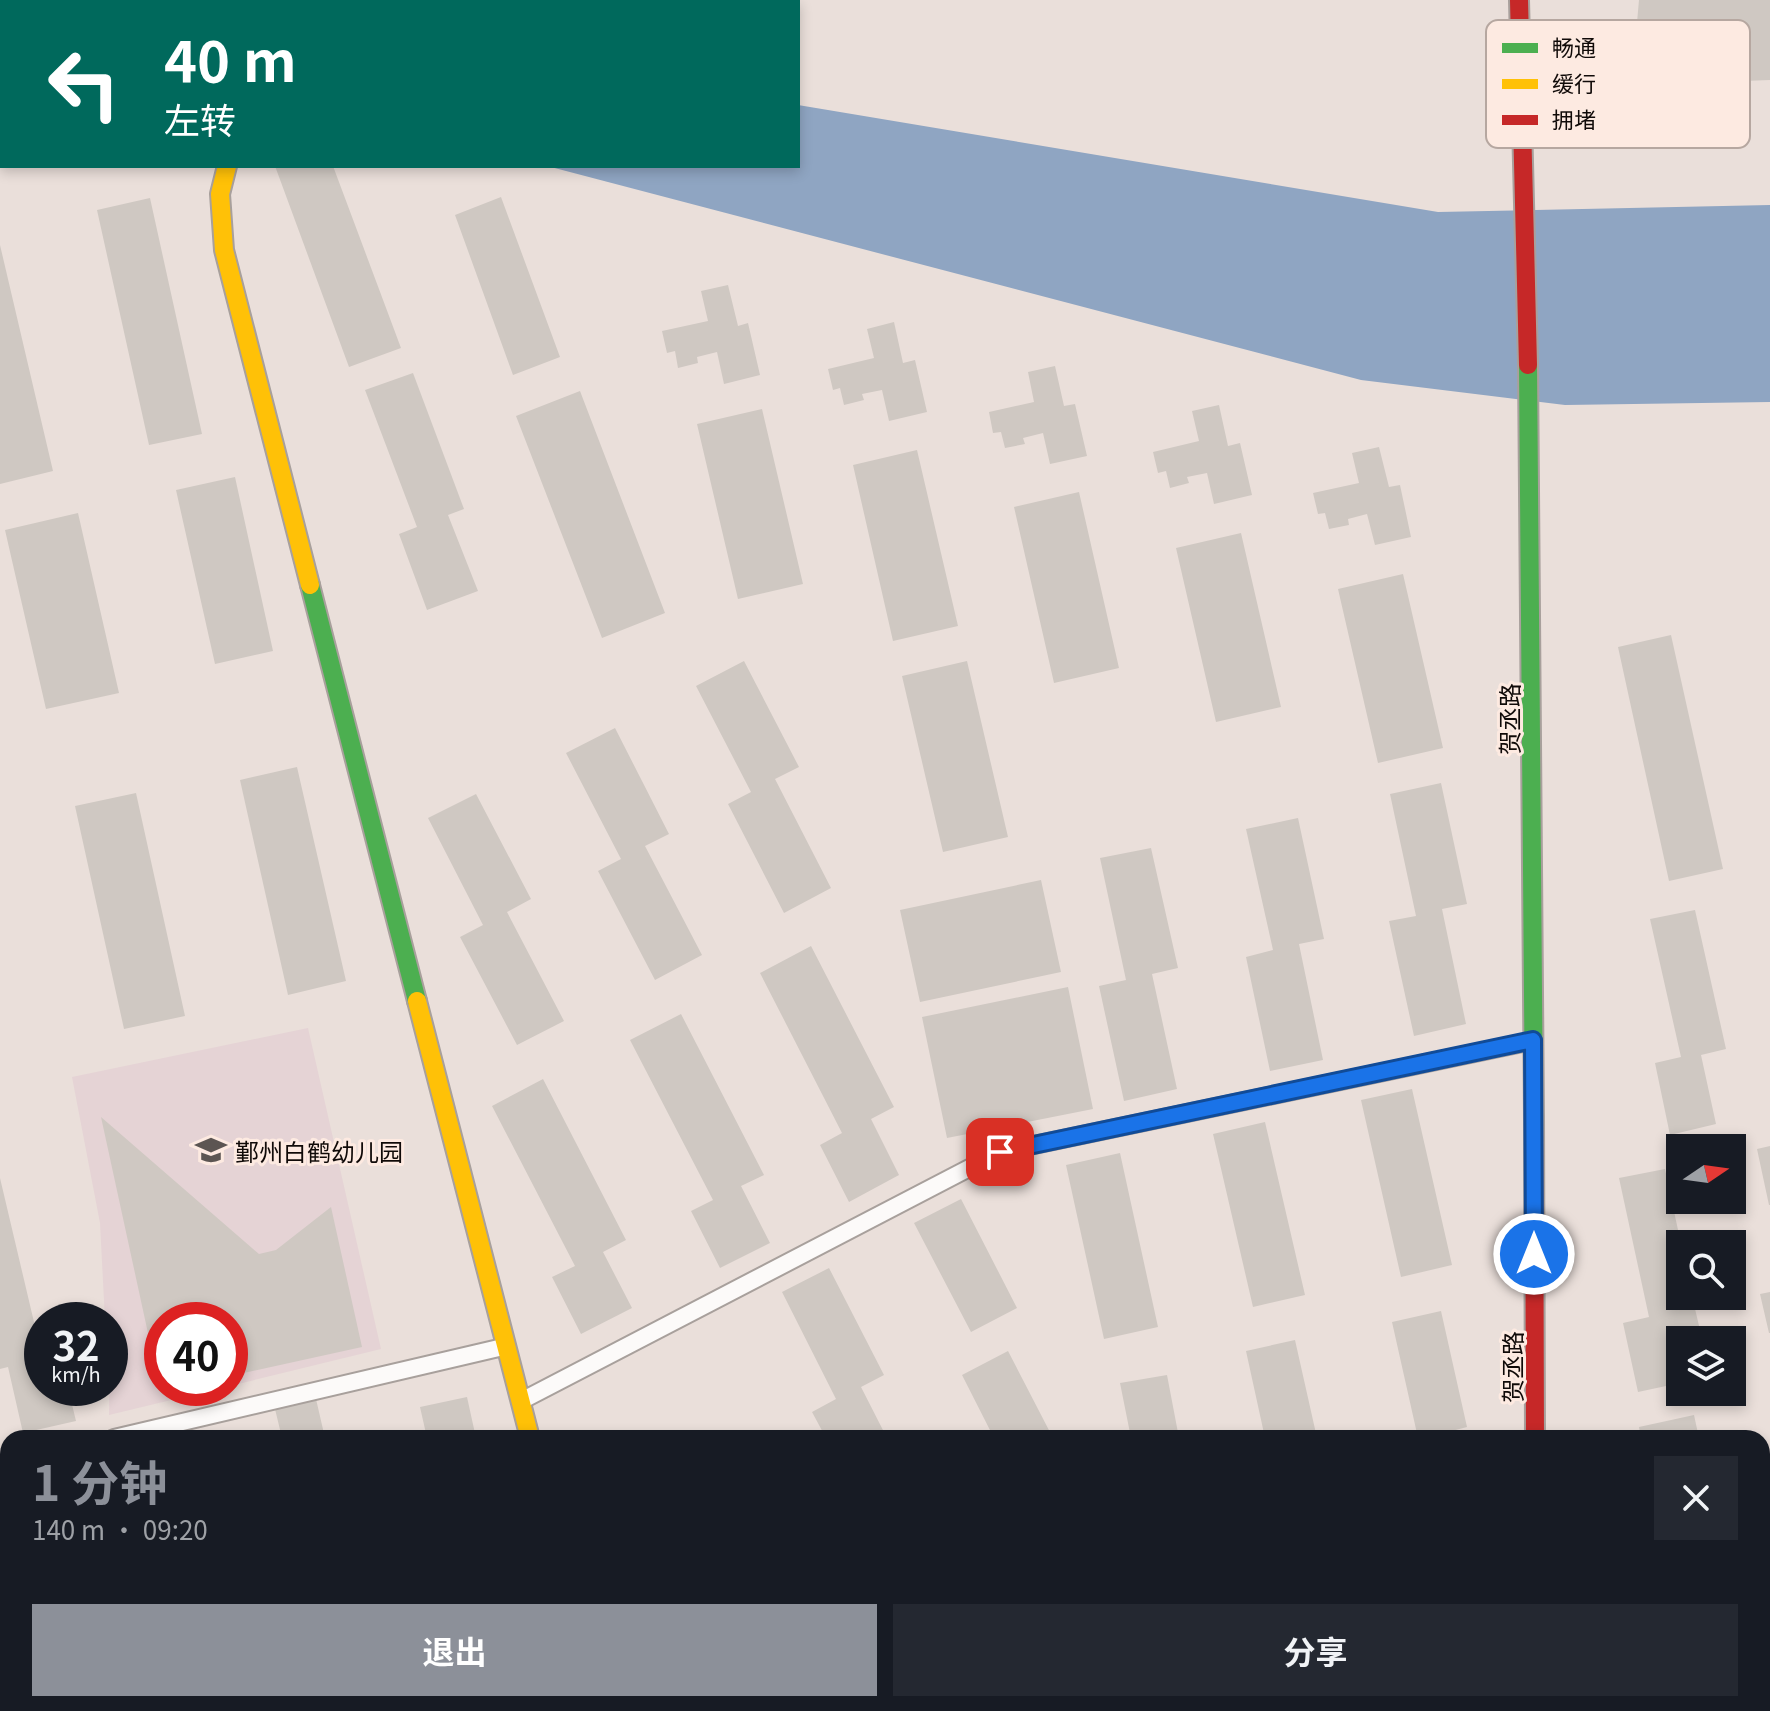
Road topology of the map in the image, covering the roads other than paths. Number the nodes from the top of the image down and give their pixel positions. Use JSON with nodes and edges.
{"nodes":[{"id":1,"x":1519,"y":0,"type":"edge"},
{"id":2,"x":1520,"y":20,"type":"edge"},
{"id":3,"x":1525,"y":148,"type":"edge"},
{"id":4,"x":226,"y":168,"type":"edge"},
{"id":5,"x":1533,"y":1040,"type":"junction"},
{"id":6,"x":508,"y":1346,"type":"junction"},
{"id":7,"x":522,"y":1400,"type":"junction"},
{"id":8,"x":148,"y":1430,"type":"edge"},
{"id":9,"x":528,"y":1430,"type":"edge"},
{"id":10,"x":1535,"y":1430,"type":"edge"}],
"edges":[{"from":1,"to":2,"type":"street","name":"贺丞路"},
{"from":3,"to":5,"type":"street","name":"贺丞路"},
{"from":4,"to":6,"type":"street"},
{"from":5,"to":7,"type":"lane"},
{"from":5,"to":10,"type":"street","name":"贺丞路"},
{"from":6,"to":7,"type":"street"},
{"from":6,"to":8,"type":"lane"},
{"from":7,"to":9,"type":"street"}]}
